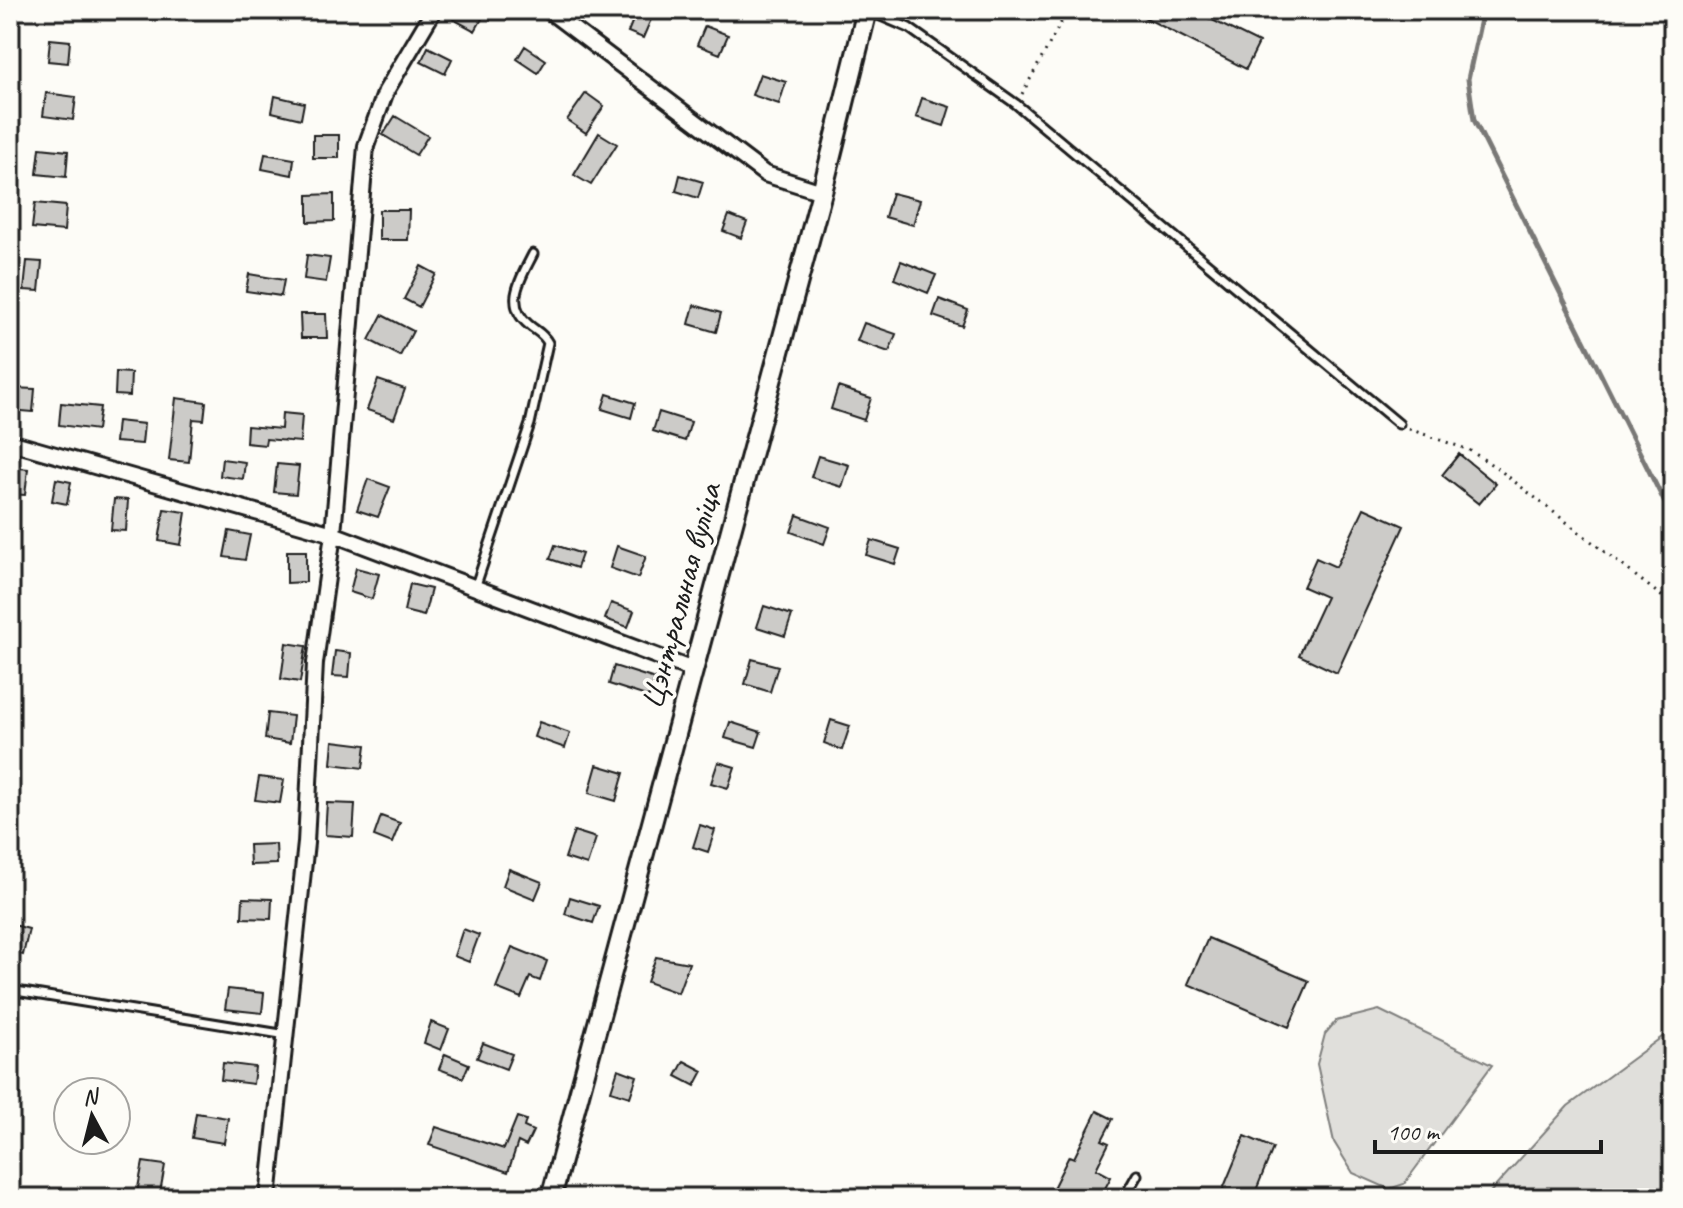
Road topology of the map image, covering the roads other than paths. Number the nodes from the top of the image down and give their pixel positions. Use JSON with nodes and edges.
{"nodes":[{"id":1,"x":434,"y":10,"type":"edge"},
{"id":2,"x":548,"y":10,"type":"edge"},
{"id":3,"x":867,"y":10,"type":"edge"},
{"id":4,"x":822,"y":192,"type":"junction"},
{"id":5,"x":533,"y":254,"type":"dead end"},
{"id":6,"x":1399,"y":424,"type":"road end"},
{"id":7,"x":10,"y":442,"type":"edge"},
{"id":8,"x":333,"y":534,"type":"junction"},
{"id":9,"x":475,"y":588,"type":"junction"},
{"id":10,"x":693,"y":670,"type":"junction"},
{"id":11,"x":10,"y":990,"type":"edge"},
{"id":12,"x":287,"y":1035,"type":"junction"},
{"id":13,"x":1137,"y":1175,"type":"dead end"},
{"id":14,"x":268,"y":1198,"type":"edge"},
{"id":15,"x":551,"y":1198,"type":"edge"},
{"id":16,"x":1124,"y":1198,"type":"edge"}],
"edges":[{"from":1,"to":8,"type":"street"},
{"from":2,"to":4,"type":"street"},
{"from":3,"to":4,"type":"street","name":"Цэнтральная вуліца"},
{"from":3,"to":6,"type":"lane"},
{"from":4,"to":10,"type":"street","name":"Цэнтральная вуліца"},
{"from":5,"to":9,"type":"lane"},
{"from":7,"to":8,"type":"street"},
{"from":8,"to":9,"type":"street"},
{"from":8,"to":12,"type":"street"},
{"from":9,"to":10,"type":"street"},
{"from":10,"to":15,"type":"street","name":"Цэнтральная вуліца"},
{"from":11,"to":12,"type":"lane"},
{"from":12,"to":14,"type":"street"},
{"from":13,"to":16,"type":"lane"}]}
